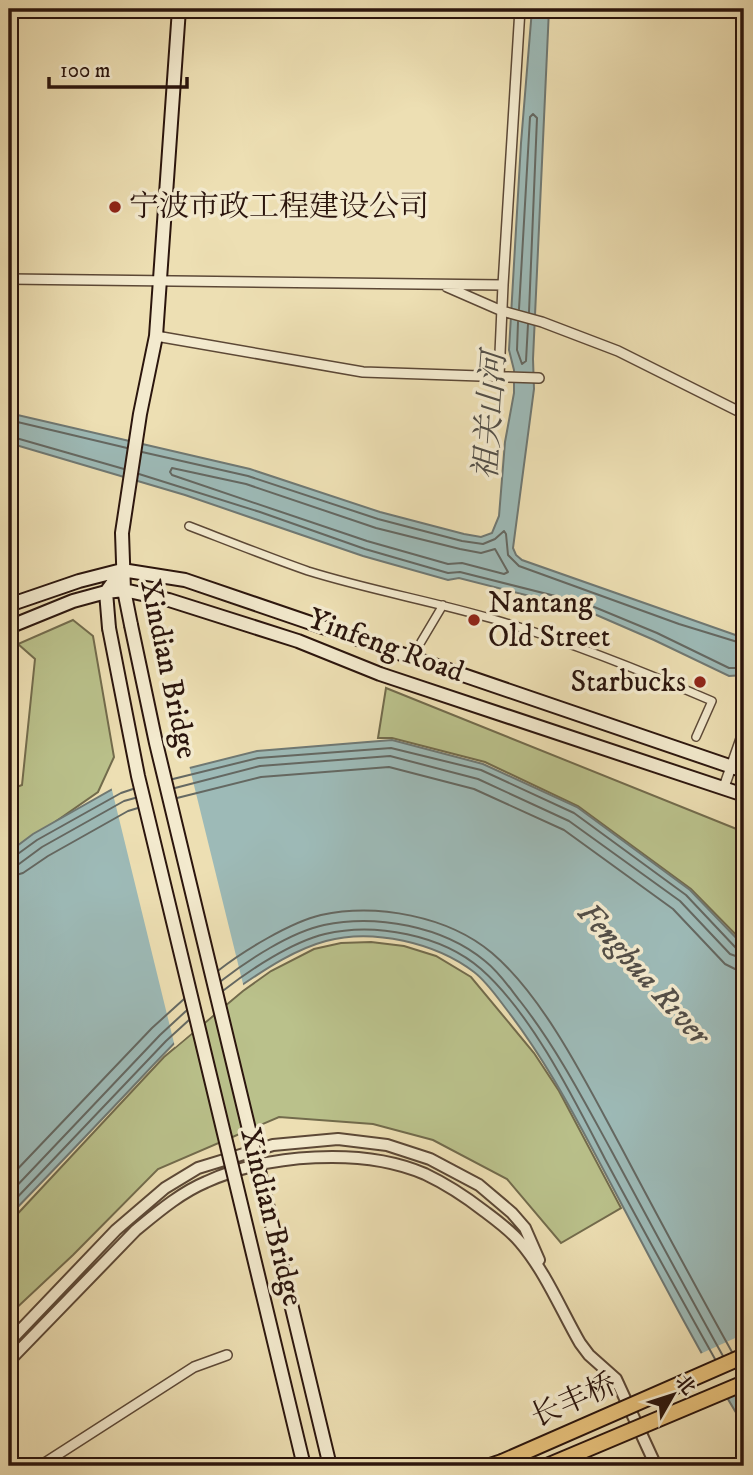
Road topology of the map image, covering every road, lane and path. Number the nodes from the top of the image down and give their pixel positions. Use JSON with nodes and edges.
{"nodes":[{"id":1,"x":179,"y":9,"type":"edge"},
{"id":2,"x":520,"y":9,"type":"edge"},
{"id":3,"x":9,"y":279,"type":"edge"},
{"id":4,"x":158,"y":281,"type":"junction"},
{"id":5,"x":442,"y":285,"type":"junction"},
{"id":6,"x":503,"y":285,"type":"junction"},
{"id":7,"x":506,"y":312,"type":"junction"},
{"id":8,"x":156,"y":336,"type":"junction"},
{"id":9,"x":499,"y":376,"type":"junction"},
{"id":10,"x":539,"y":378,"type":"dead end"},
{"id":11,"x":744,"y":414,"type":"edge"},
{"id":12,"x":189,"y":526,"type":"dead end"},
{"id":13,"x":122,"y":570,"type":"junction"},
{"id":14,"x":124,"y":590,"type":"junction"},
{"id":15,"x":106,"y":592,"type":"junction"},
{"id":16,"x":9,"y":605,"type":"edge"},
{"id":17,"x":443,"y":605,"type":"junction"},
{"id":18,"x":9,"y":627,"type":"edge"},
{"id":19,"x":421,"y":642,"type":"dead end"},
{"id":20,"x":744,"y":730,"type":"edge"},
{"id":21,"x":696,"y":737,"type":"dead end"},
{"id":22,"x":731,"y":766,"type":"junction"},
{"id":23,"x":744,"y":771,"type":"edge"},
{"id":24,"x":724,"y":787,"type":"junction"},
{"id":25,"x":744,"y":795,"type":"edge"},
{"id":26,"x":553,"y":1295,"type":"junction"},
{"id":27,"x":9,"y":1342,"type":"edge"},
{"id":28,"x":227,"y":1355,"type":"dead end"},
{"id":29,"x":744,"y":1356,"type":"edge"},
{"id":30,"x":9,"y":1361,"type":"edge"},
{"id":31,"x":744,"y":1383,"type":"edge"},
{"id":32,"x":496,"y":1464,"type":"edge"},
{"id":33,"x":40,"y":1466,"type":"edge"},
{"id":34,"x":304,"y":1466,"type":"edge"},
{"id":35,"x":330,"y":1466,"type":"edge"},
{"id":36,"x":547,"y":1466,"type":"edge"},
{"id":37,"x":656,"y":1466,"type":"edge"}],
"edges":[{"from":1,"to":4,"type":"main road"},
{"from":2,"to":6,"type":"street"},
{"from":3,"to":4,"type":"street"},
{"from":4,"to":5,"type":"street"},
{"from":4,"to":8,"type":"main road"},
{"from":5,"to":6,"type":"street"},
{"from":5,"to":7,"type":"street"},
{"from":6,"to":7,"type":"street"},
{"from":7,"to":9,"type":"street"},
{"from":7,"to":11,"type":"street"},
{"from":8,"to":9,"type":"street"},
{"from":8,"to":13,"type":"main road"},
{"from":9,"to":10,"type":"street"},
{"from":12,"to":17,"type":"street"},
{"from":13,"to":14,"type":"main road","name":"Xindian Bridge"},
{"from":13,"to":15,"type":"main road","name":"Xindian Bridge"},
{"from":13,"to":16,"type":"main road","name":"Yinfeng Road"},
{"from":13,"to":22,"type":"main road","name":"Yinfeng Road"},
{"from":14,"to":15,"type":"main road","name":"Yinfeng Road"},
{"from":14,"to":24,"type":"main road","name":"Yinfeng Road"},
{"from":14,"to":35,"type":"main road","name":"Xindian Bridge","bridge":true},
{"from":15,"to":18,"type":"main road","name":"Yinfeng Road"},
{"from":15,"to":34,"type":"main road","name":"Xindian Bridge","bridge":true},
{"from":17,"to":19,"type":"street"},
{"from":17,"to":21,"type":"street"},
{"from":20,"to":22,"type":"street"},
{"from":22,"to":23,"type":"main road","name":"Yinfeng Road"},
{"from":22,"to":24,"type":"street"},
{"from":24,"to":25,"type":"main road","name":"Yinfeng Road"},
{"from":26,"to":27,"type":"street"},
{"from":26,"to":30,"type":"street"},
{"from":26,"to":37,"type":"street"},
{"from":28,"to":33,"type":"street"},
{"from":29,"to":32,"type":"main road","name":"长丰桥","bridge":true},
{"from":31,"to":36,"type":"main road","name":"长丰桥","bridge":true}]}
